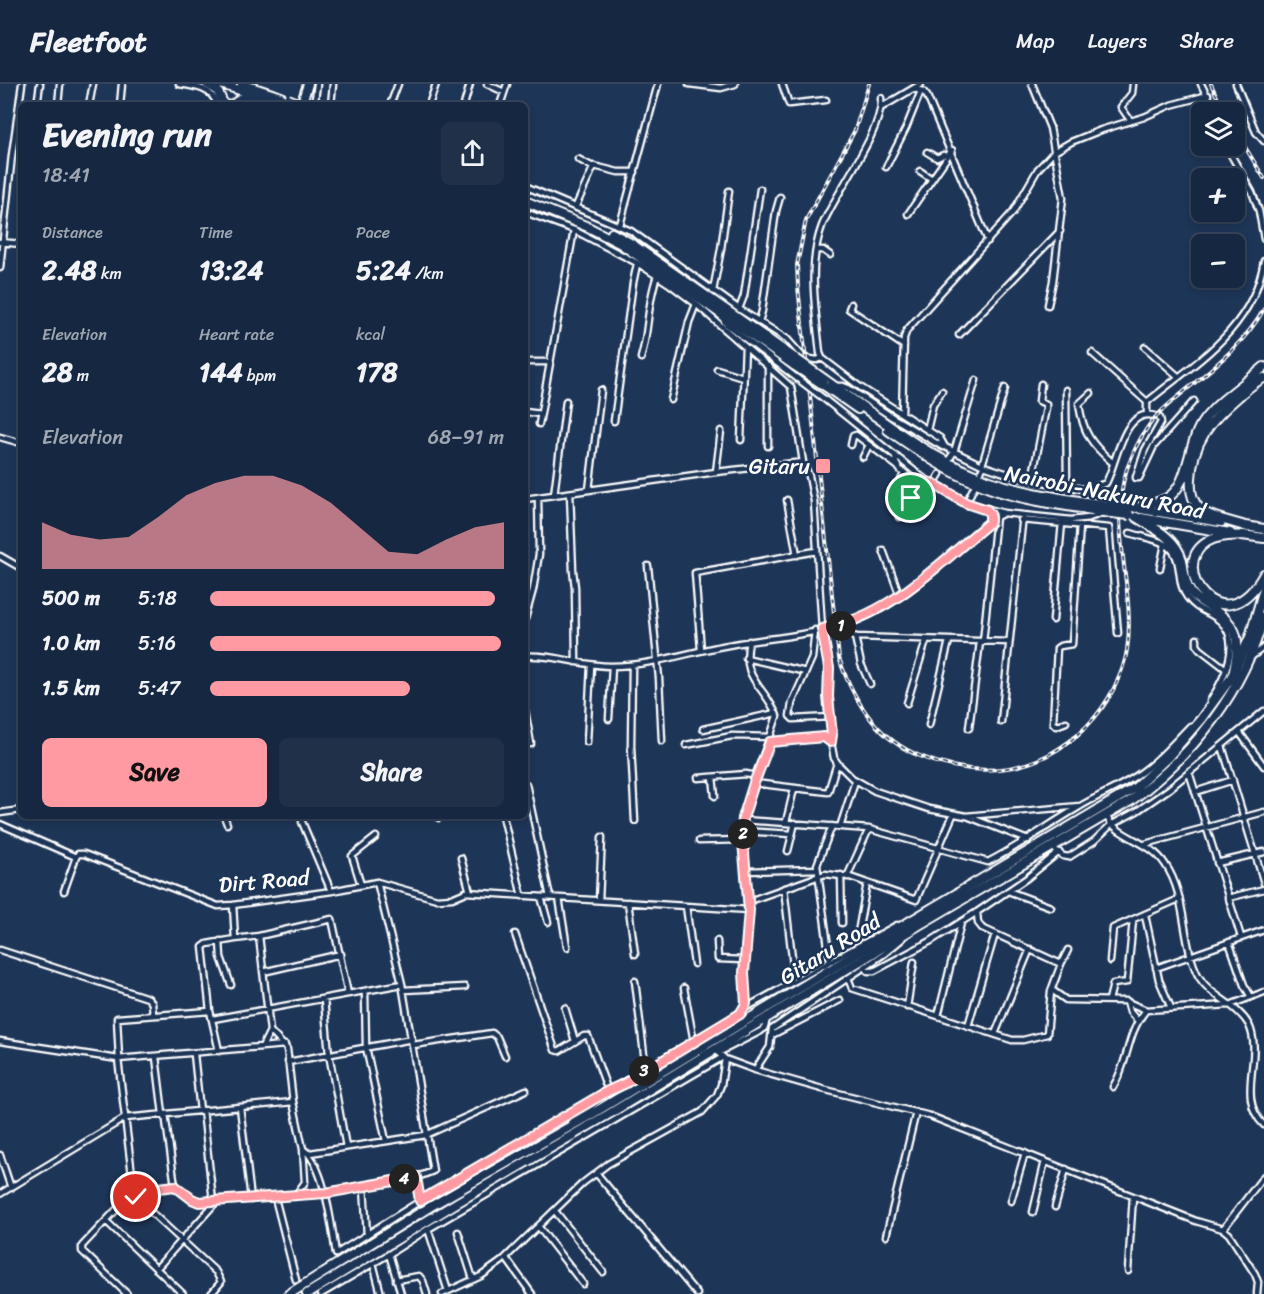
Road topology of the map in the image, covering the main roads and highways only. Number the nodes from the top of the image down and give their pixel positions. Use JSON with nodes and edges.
{"nodes":[{"id":1,"x":207,"y":84,"type":"edge"},
{"id":2,"x":220,"y":84,"type":"edge"},
{"id":3,"x":242,"y":84,"type":"edge"},
{"id":4,"x":249,"y":84,"type":"edge"},
{"id":5,"x":308,"y":84,"type":"edge"},
{"id":6,"x":272,"y":96,"type":"junction"},
{"id":7,"x":223,"y":102,"type":"edge"},
{"id":8,"x":235,"y":102,"type":"edge"},
{"id":9,"x":286,"y":102,"type":"edge"},
{"id":10,"x":303,"y":102,"type":"edge"},
{"id":11,"x":528,"y":196,"type":"edge"},
{"id":12,"x":528,"y":202,"type":"edge"},
{"id":13,"x":796,"y":362,"type":"junction"},
{"id":14,"x":1264,"y":367,"type":"edge"},
{"id":15,"x":1264,"y":378,"type":"edge"},
{"id":16,"x":824,"y":382,"type":"junction"},
{"id":17,"x":1110,"y":510,"type":"junction"},
{"id":18,"x":1133,"y":512,"type":"junction"},
{"id":19,"x":1248,"y":526,"type":"junction"},
{"id":20,"x":1264,"y":529,"type":"edge"},
{"id":21,"x":1244,"y":535,"type":"junction"},
{"id":22,"x":1264,"y":538,"type":"edge"},
{"id":23,"x":1264,"y":574,"type":"edge"},
{"id":24,"x":1264,"y":588,"type":"edge"},
{"id":25,"x":1264,"y":616,"type":"edge"},
{"id":26,"x":1230,"y":670,"type":"junction"},
{"id":27,"x":917,"y":921,"type":"junction"},
{"id":28,"x":608,"y":1091,"type":"road end"},
{"id":29,"x":532,"y":1149,"type":"junction"},
{"id":30,"x":289,"y":1294,"type":"edge"},
{"id":31,"x":308,"y":1294,"type":"edge"}],
"edges":[{"from":1,"to":7,"type":"main road"},
{"from":2,"to":6,"type":"main road"},
{"from":3,"to":6,"type":"main road"},
{"from":4,"to":6,"type":"main road"},
{"from":5,"to":10,"type":"main road"},
{"from":6,"to":8,"type":"main road"},
{"from":6,"to":9,"type":"main road"},
{"from":11,"to":13,"type":"main road"},
{"from":12,"to":13,"type":"main road"},
{"from":13,"to":16,"type":"main road","name":"Nairobi-Nakuru Road","bridge":true},
{"from":14,"to":18,"type":"main road"},
{"from":15,"to":19,"type":"main road"},
{"from":16,"to":17,"type":"main road","name":"Nairobi-Nakuru Road"},
{"from":16,"to":17,"type":"main road","name":"Nairobi-Nakuru Road"},
{"from":17,"to":18,"type":"main road","name":"Nairobi-Nakuru Road","bridge":true},
{"from":18,"to":19,"type":"main road","name":"Nairobi-Nakuru Road"},
{"from":18,"to":21,"type":"main road","name":"Nairobi-Nakuru Road"},
{"from":18,"to":26,"type":"main road"},
{"from":19,"to":20,"type":"main road","name":"Nairobi-Nakuru Road"},
{"from":21,"to":22,"type":"main road","name":"Nairobi-Nakuru Road"},
{"from":21,"to":23,"type":"main road"},
{"from":24,"to":26,"type":"main road","name":"Gitaru Road"},
{"from":25,"to":27,"type":"main road","name":"Gitaru Road"},
{"from":26,"to":27,"type":"main road","name":"Gitaru Road"},
{"from":27,"to":29,"type":"main road","name":"Gitaru Road"},
{"from":27,"to":31,"type":"main road","name":"Gitaru Road"},
{"from":28,"to":29,"type":"main road"},
{"from":29,"to":30,"type":"main road","name":"Gitaru Road"}]}
